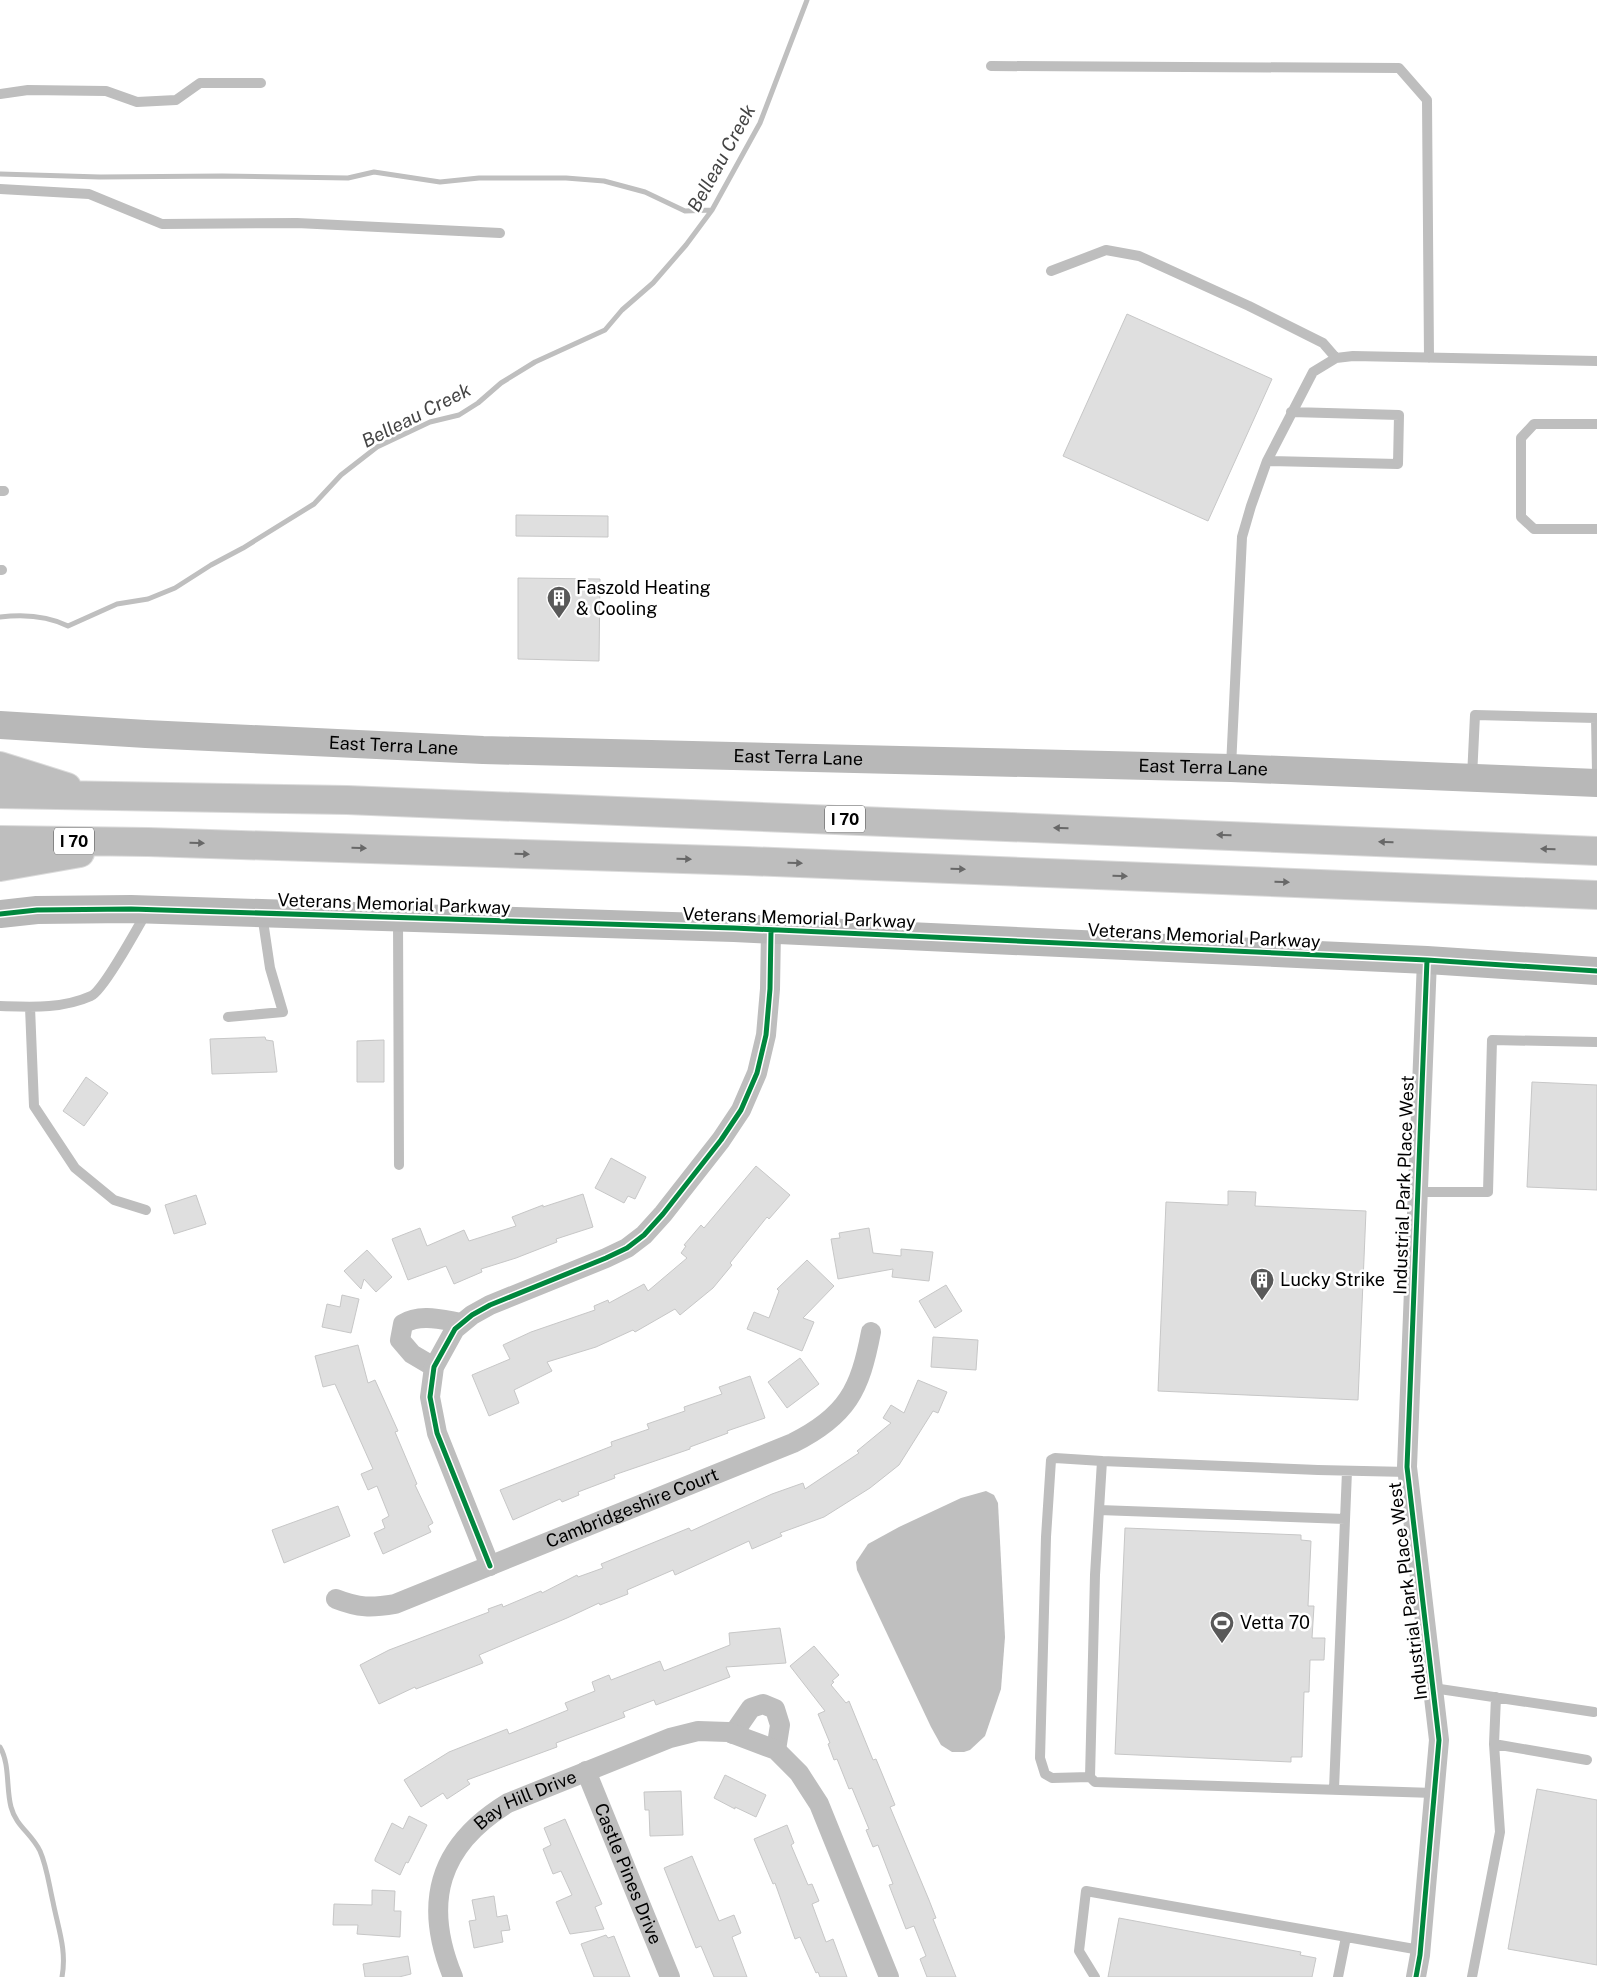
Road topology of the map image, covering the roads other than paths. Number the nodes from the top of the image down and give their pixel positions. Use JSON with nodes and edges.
{"nodes":[{"id":1,"x":991,"y":66,"type":"dead end"},
{"id":2,"x":261,"y":83,"type":"dead end"},
{"id":3,"x":0,"y":94,"type":"edge"},
{"id":4,"x":0,"y":189,"type":"edge"},
{"id":5,"x":500,"y":233,"type":"dead end"},
{"id":6,"x":1051,"y":272,"type":"dead end"},
{"id":7,"x":1336,"y":358,"type":"junction"},
{"id":8,"x":1429,"y":358,"type":"junction"},
{"id":9,"x":1597,"y":361,"type":"edge"},
{"id":10,"x":1291,"y":412,"type":"junction"},
{"id":11,"x":1597,"y":424,"type":"edge"},
{"id":12,"x":1267,"y":461,"type":"junction"},
{"id":13,"x":1597,"y":529,"type":"edge"},
{"id":14,"x":0,"y":725,"type":"edge"},
{"id":15,"x":0,"y":766,"type":"edge"},
{"id":16,"x":1231,"y":768,"type":"junction"},
{"id":17,"x":1597,"y":772,"type":"edge"},
{"id":18,"x":1472,"y":778,"type":"junction"},
{"id":19,"x":1597,"y":783,"type":"edge"},
{"id":20,"x":0,"y":794,"type":"edge"},
{"id":21,"x":92,"y":795,"type":"junction"},
{"id":22,"x":0,"y":840,"type":"edge"},
{"id":23,"x":148,"y":842,"type":"junction"},
{"id":24,"x":1597,"y":851,"type":"edge"},
{"id":25,"x":0,"y":867,"type":"edge"},
{"id":26,"x":1597,"y":894,"type":"edge"},
{"id":27,"x":147,"y":910,"type":"junction"},
{"id":28,"x":262,"y":913,"type":"junction"},
{"id":29,"x":0,"y":914,"type":"edge"},
{"id":30,"x":398,"y":918,"type":"junction"},
{"id":31,"x":771,"y":930,"type":"junction"},
{"id":32,"x":1426,"y":960,"type":"junction"},
{"id":33,"x":1597,"y":971,"type":"edge"},
{"id":34,"x":0,"y":1006,"type":"edge"},
{"id":35,"x":30,"y":1006,"type":"junction"},
{"id":36,"x":228,"y":1017,"type":"dead end"},
{"id":37,"x":1597,"y":1042,"type":"edge"},
{"id":38,"x":399,"y":1165,"type":"dead end"},
{"id":39,"x":1418,"y":1192,"type":"junction"},
{"id":40,"x":146,"y":1210,"type":"dead end"},
{"id":41,"x":462,"y":1323,"type":"junction"},
{"id":42,"x":871,"y":1332,"type":"dead end"},
{"id":43,"x":434,"y":1367,"type":"junction"},
{"id":44,"x":1102,"y":1461,"type":"junction"},
{"id":45,"x":1347,"y":1471,"type":"junction"},
{"id":46,"x":1408,"y":1472,"type":"junction"},
{"id":47,"x":1099,"y":1510,"type":"junction"},
{"id":48,"x":1345,"y":1520,"type":"junction"},
{"id":49,"x":490,"y":1566,"type":"junction"},
{"id":50,"x":336,"y":1599,"type":"dead end"},
{"id":51,"x":1433,"y":1688,"type":"junction"},
{"id":52,"x":1496,"y":1696,"type":"junction"},
{"id":53,"x":1594,"y":1712,"type":"dead end"},
{"id":54,"x":733,"y":1734,"type":"junction"},
{"id":55,"x":1494,"y":1744,"type":"junction"},
{"id":56,"x":776,"y":1750,"type":"junction"},
{"id":57,"x":1587,"y":1760,"type":"dead end"},
{"id":58,"x":586,"y":1771,"type":"junction"},
{"id":59,"x":1090,"y":1777,"type":"junction"},
{"id":60,"x":1334,"y":1789,"type":"junction"},
{"id":61,"x":1434,"y":1793,"type":"junction"},
{"id":62,"x":1346,"y":1937,"type":"junction"},
{"id":63,"x":1420,"y":1950,"type":"junction"},
{"id":64,"x":453,"y":1977,"type":"edge"},
{"id":65,"x":670,"y":1977,"type":"edge"},
{"id":66,"x":889,"y":1977,"type":"edge"},
{"id":67,"x":1095,"y":1977,"type":"edge"},
{"id":68,"x":1338,"y":1977,"type":"edge"},
{"id":69,"x":1416,"y":1977,"type":"edge"},
{"id":70,"x":1472,"y":1977,"type":"edge"}],
"edges":[{"from":1,"to":8,"type":"lane"},
{"from":2,"to":3,"type":"lane"},
{"from":4,"to":5,"type":"lane"},
{"from":6,"to":7,"type":"lane"},
{"from":7,"to":8,"type":"lane"},
{"from":7,"to":10,"type":"lane"},
{"from":8,"to":9,"type":"lane"},
{"from":10,"to":12,"type":"lane"},
{"from":10,"to":12,"type":"lane"},
{"from":11,"to":13,"type":"lane"},
{"from":12,"to":16,"type":"lane"},
{"from":14,"to":16,"type":"street","name":"East Terra Lane"},
{"from":15,"to":21,"type":"highway"},
{"from":16,"to":18,"type":"street","name":"East Terra Lane"},
{"from":17,"to":18,"type":"lane"},
{"from":18,"to":19,"type":"street","name":"East Terra Lane"},
{"from":20,"to":21,"type":"highway","number":"I 70"},
{"from":24,"to":21,"type":"highway","number":"I 70","one_way":true},
{"from":22,"to":23,"type":"highway","number":"I 70"},
{"from":23,"to":25,"type":"highway"},
{"from":23,"to":26,"type":"highway","number":"I 70","one_way":true},
{"from":27,"to":28,"type":"street","name":"Veterans Memorial Parkway"},
{"from":27,"to":29,"type":"street","name":"Veterans Memorial Parkway"},
{"from":27,"to":35,"type":"lane"},
{"from":28,"to":30,"type":"street","name":"Veterans Memorial Parkway"},
{"from":28,"to":36,"type":"lane"},
{"from":30,"to":31,"type":"street","name":"Veterans Memorial Parkway"},
{"from":30,"to":38,"type":"lane"},
{"from":31,"to":32,"type":"street","name":"Veterans Memorial Parkway"},
{"from":31,"to":41,"type":"street"},
{"from":32,"to":33,"type":"street","name":"Veterans Memorial Parkway"},
{"from":32,"to":39,"type":"street","name":"Industrial Park Place West"},
{"from":34,"to":35,"type":"lane"},
{"from":35,"to":40,"type":"lane"},
{"from":37,"to":39,"type":"lane"},
{"from":39,"to":46,"type":"street","name":"Industrial Park Place West"},
{"from":41,"to":43,"type":"street"},
{"from":41,"to":43,"type":"street"},
{"from":42,"to":49,"type":"street","name":"Cambridgeshire Court"},
{"from":43,"to":49,"type":"street"},
{"from":44,"to":45,"type":"lane"},
{"from":44,"to":47,"type":"lane"},
{"from":44,"to":59,"type":"lane"},
{"from":45,"to":46,"type":"lane"},
{"from":45,"to":48,"type":"lane"},
{"from":46,"to":51,"type":"street","name":"Industrial Park Place West"},
{"from":47,"to":48,"type":"lane"},
{"from":47,"to":59,"type":"lane"},
{"from":48,"to":60,"type":"lane"},
{"from":49,"to":50,"type":"street","name":"Cambridgeshire Court"},
{"from":51,"to":52,"type":"lane"},
{"from":51,"to":61,"type":"street","name":"Industrial Park Place West"},
{"from":52,"to":53,"type":"lane"},
{"from":52,"to":55,"type":"lane"},
{"from":54,"to":56,"type":"street","name":"Bay Hill Drive"},
{"from":54,"to":56,"type":"street"},
{"from":54,"to":58,"type":"street","name":"Bay Hill Drive"},
{"from":55,"to":57,"type":"lane"},
{"from":55,"to":70,"type":"lane"},
{"from":56,"to":66,"type":"street","name":"Bay Hill Drive"},
{"from":58,"to":64,"type":"street","name":"Bay Hill Drive"},
{"from":58,"to":65,"type":"street","name":"Castle Pines Drive"},
{"from":59,"to":60,"type":"lane"},
{"from":60,"to":61,"type":"lane"},
{"from":61,"to":63,"type":"street","name":"Industrial Park Place West"},
{"from":62,"to":63,"type":"lane"},
{"from":62,"to":67,"type":"lane"},
{"from":62,"to":68,"type":"lane"},
{"from":63,"to":69,"type":"street","name":"Industrial Park Place West"}]}
